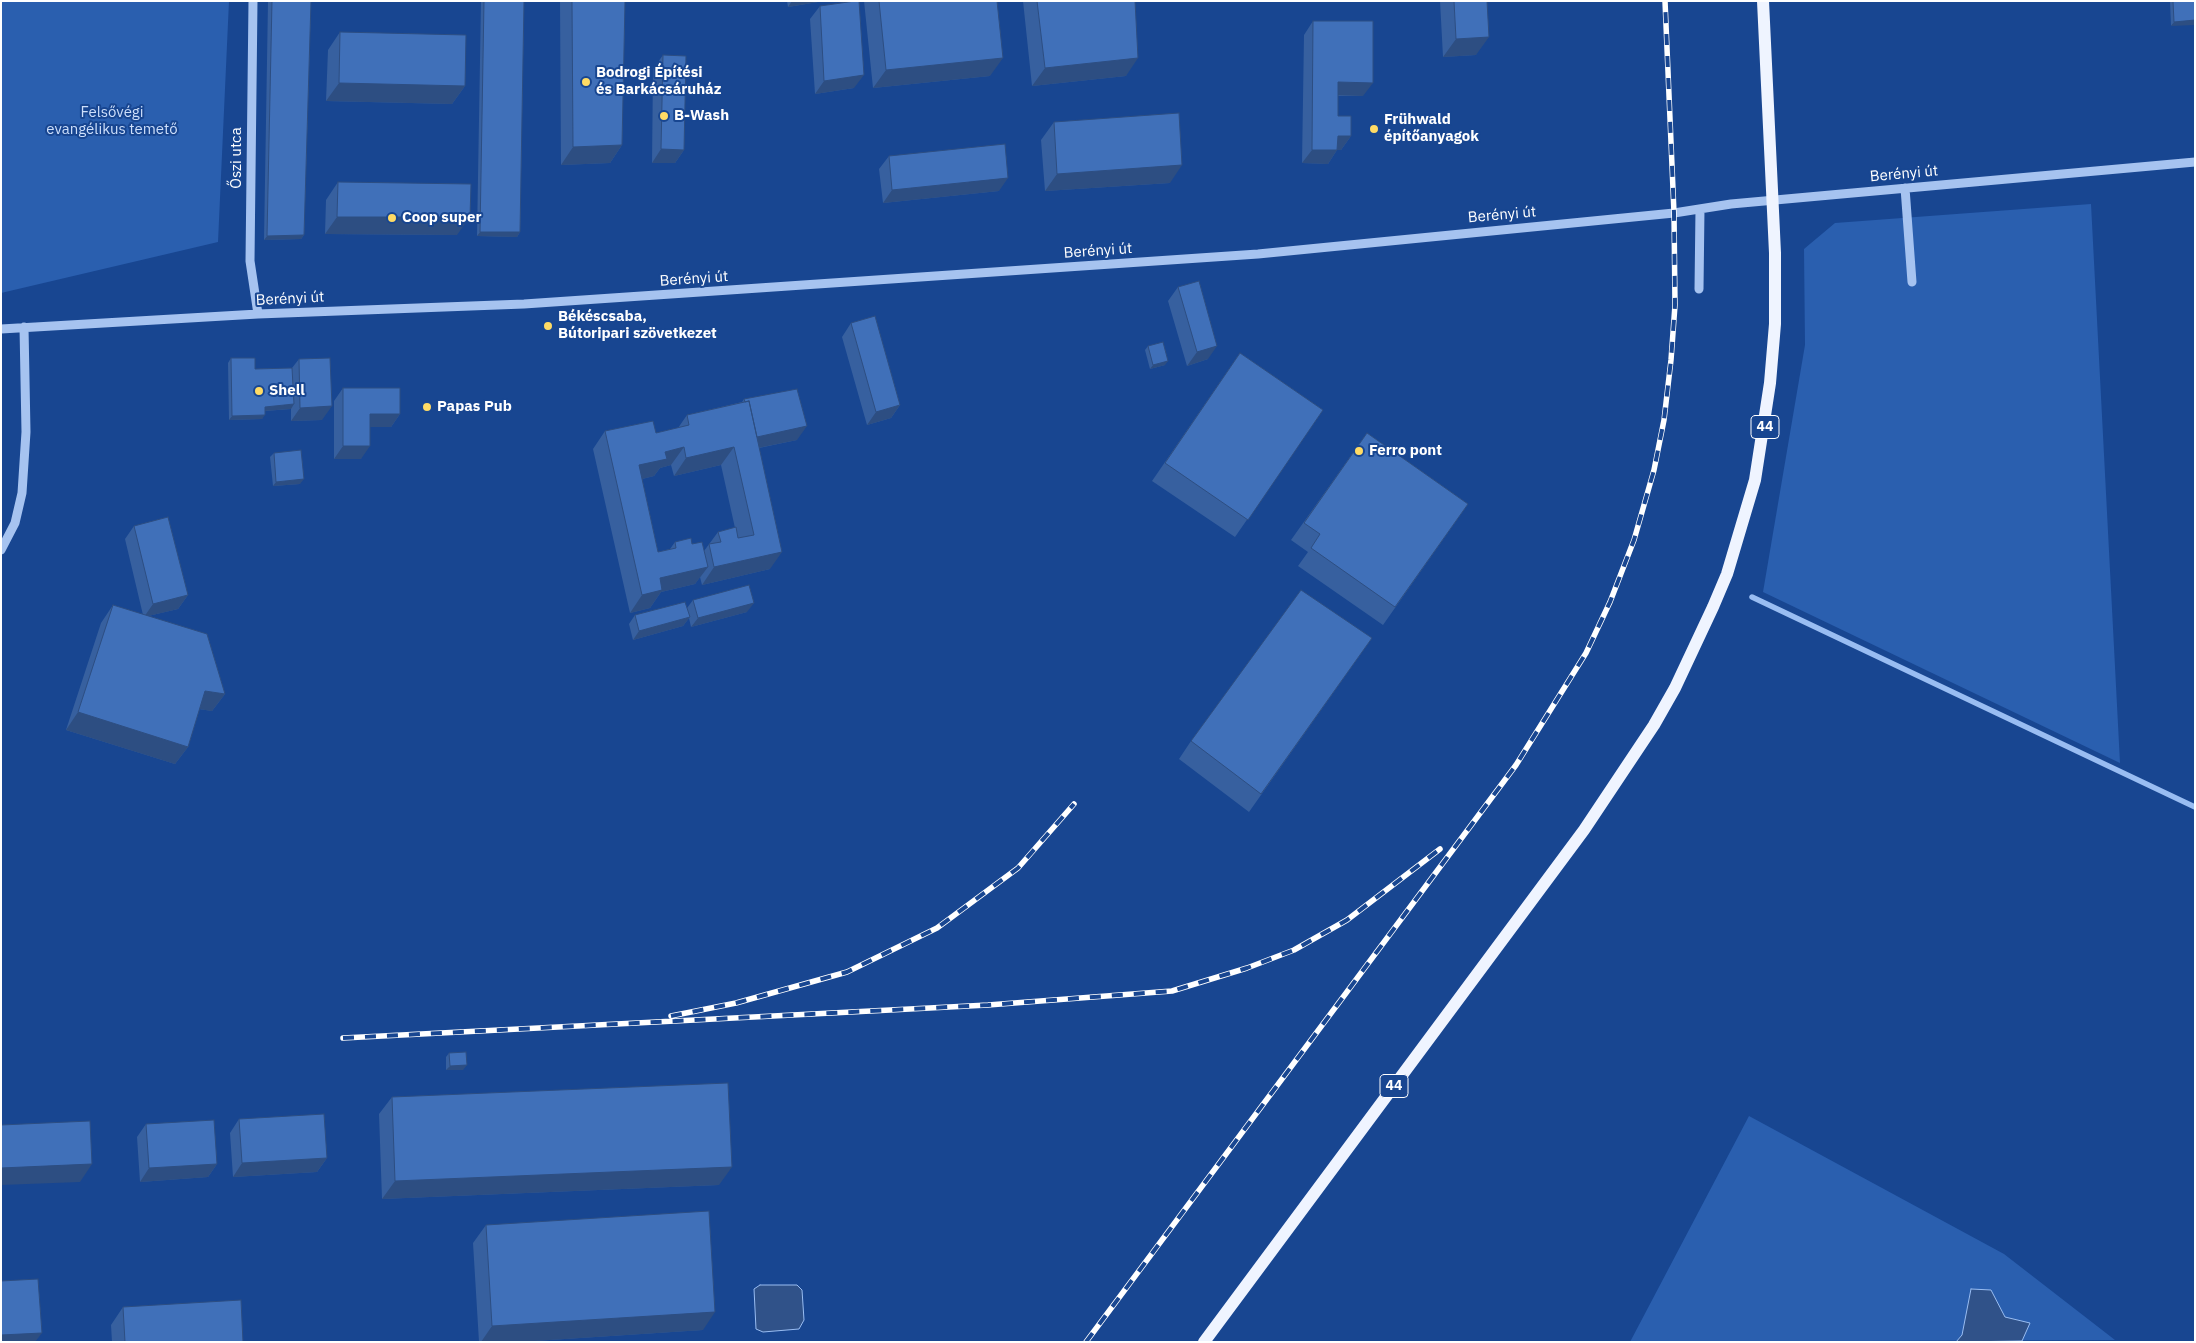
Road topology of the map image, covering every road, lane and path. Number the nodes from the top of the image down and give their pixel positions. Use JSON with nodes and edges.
{"nodes":[{"id":1,"x":253,"y":1,"type":"edge"},
{"id":2,"x":1763,"y":1,"type":"edge"},
{"id":3,"x":2195,"y":162,"type":"edge"},
{"id":4,"x":1905,"y":188,"type":"junction"},
{"id":5,"x":1772,"y":200,"type":"junction"},
{"id":6,"x":1700,"y":209,"type":"junction"},
{"id":7,"x":1912,"y":282,"type":"dead end"},
{"id":8,"x":1699,"y":289,"type":"dead end"},
{"id":9,"x":258,"y":314,"type":"junction"},
{"id":10,"x":24,"y":326,"type":"junction"},
{"id":11,"x":1,"y":329,"type":"edge"},
{"id":12,"x":1,"y":550,"type":"edge"},
{"id":13,"x":1204,"y":1342,"type":"edge"}],
"edges":[{"from":1,"to":9,"type":"street","name":"Őszi utca"},
{"from":2,"to":5,"type":"main road","number":"44"},
{"from":3,"to":4,"type":"street","name":"Berényi út"},
{"from":4,"to":5,"type":"street","name":"Berényi út"},
{"from":4,"to":7,"type":"street"},
{"from":5,"to":6,"type":"street","name":"Berényi út"},
{"from":5,"to":13,"type":"main road","number":"44"},
{"from":6,"to":8,"type":"street"},
{"from":6,"to":9,"type":"street","name":"Berényi út"},
{"from":9,"to":10,"type":"street","name":"Berényi út"},
{"from":10,"to":11,"type":"street","name":"Berényi út"},
{"from":10,"to":12,"type":"street"}]}
